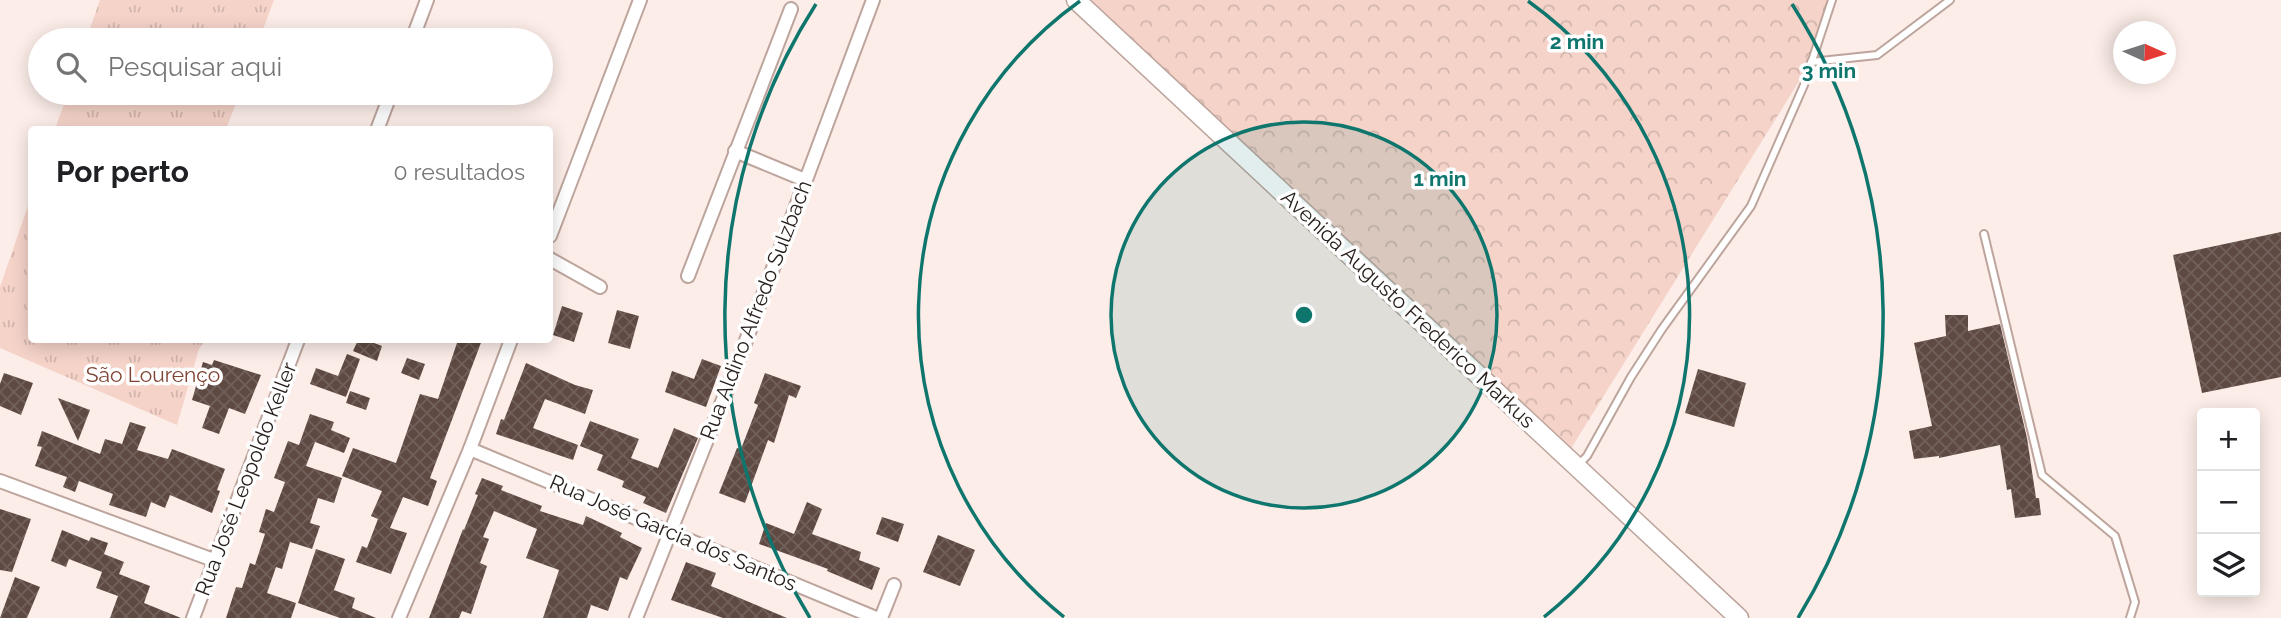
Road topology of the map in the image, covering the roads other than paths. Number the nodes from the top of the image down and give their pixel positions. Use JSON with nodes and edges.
{"nodes":[{"id":1,"x":427,"y":0,"type":"edge"},
{"id":2,"x":640,"y":0,"type":"edge"},
{"id":3,"x":873,"y":0,"type":"edge"},
{"id":4,"x":1076,"y":0,"type":"edge"},
{"id":5,"x":1832,"y":0,"type":"edge"},
{"id":6,"x":1950,"y":0,"type":"edge"},
{"id":7,"x":791,"y":9,"type":"dead end"},
{"id":8,"x":416,"y":28,"type":"edge"},
{"id":9,"x":1811,"y":62,"type":"junction"},
{"id":10,"x":386,"y":105,"type":"edge"},
{"id":11,"x":379,"y":126,"type":"edge"},
{"id":12,"x":735,"y":151,"type":"junction"},
{"id":13,"x":805,"y":180,"type":"junction"},
{"id":14,"x":553,"y":228,"type":"edge"},
{"id":15,"x":1984,"y":234,"type":"dead end"},
{"id":16,"x":553,"y":261,"type":"edge"},
{"id":17,"x":688,"y":276,"type":"dead end"},
{"id":18,"x":600,"y":287,"type":"dead end"},
{"id":19,"x":297,"y":343,"type":"edge"},
{"id":20,"x":510,"y":343,"type":"edge"},
{"id":21,"x":470,"y":449,"type":"junction"},
{"id":22,"x":1578,"y":466,"type":"junction"},
{"id":23,"x":0,"y":481,"type":"edge"},
{"id":24,"x":671,"y":532,"type":"junction"},
{"id":25,"x":216,"y":561,"type":"junction"},
{"id":26,"x":894,"y":585,"type":"dead end"},
{"id":27,"x":194,"y":618,"type":"edge"},
{"id":28,"x":399,"y":618,"type":"edge"},
{"id":29,"x":636,"y":618,"type":"edge"},
{"id":30,"x":878,"y":618,"type":"edge"},
{"id":31,"x":1739,"y":618,"type":"edge"},
{"id":32,"x":2130,"y":618,"type":"edge"}],
"edges":[{"from":1,"to":8,"type":"street"},
{"from":2,"to":14,"type":"street"},
{"from":3,"to":13,"type":"street","name":"Rua Aldino Alfredo Sulzbach"},
{"from":4,"to":22,"type":"street","name":"Avenida Augusto Frederico Markus"},
{"from":5,"to":9,"type":"lane"},
{"from":6,"to":9,"type":"lane"},
{"from":7,"to":12,"type":"street"},
{"from":9,"to":22,"type":"lane"},
{"from":10,"to":11,"type":"street"},
{"from":12,"to":13,"type":"street"},
{"from":12,"to":17,"type":"street"},
{"from":13,"to":24,"type":"street","name":"Rua Aldino Alfredo Sulzbach"},
{"from":15,"to":32,"type":"lane"},
{"from":16,"to":18,"type":"street"},
{"from":19,"to":25,"type":"street","name":"Rua José Leopoldo Keller"},
{"from":20,"to":21,"type":"street"},
{"from":21,"to":24,"type":"street","name":"Rua José Garcia dos Santos"},
{"from":21,"to":28,"type":"street"},
{"from":22,"to":31,"type":"street","name":"Avenida Augusto Frederico Markus"},
{"from":23,"to":25,"type":"street"},
{"from":24,"to":29,"type":"street","name":"Rua Aldino Alfredo Sulzbach"},
{"from":24,"to":30,"type":"street","name":"Rua José Garcia dos Santos"},
{"from":25,"to":27,"type":"street","name":"Rua José Leopoldo Keller"},
{"from":26,"to":30,"type":"street"}]}
